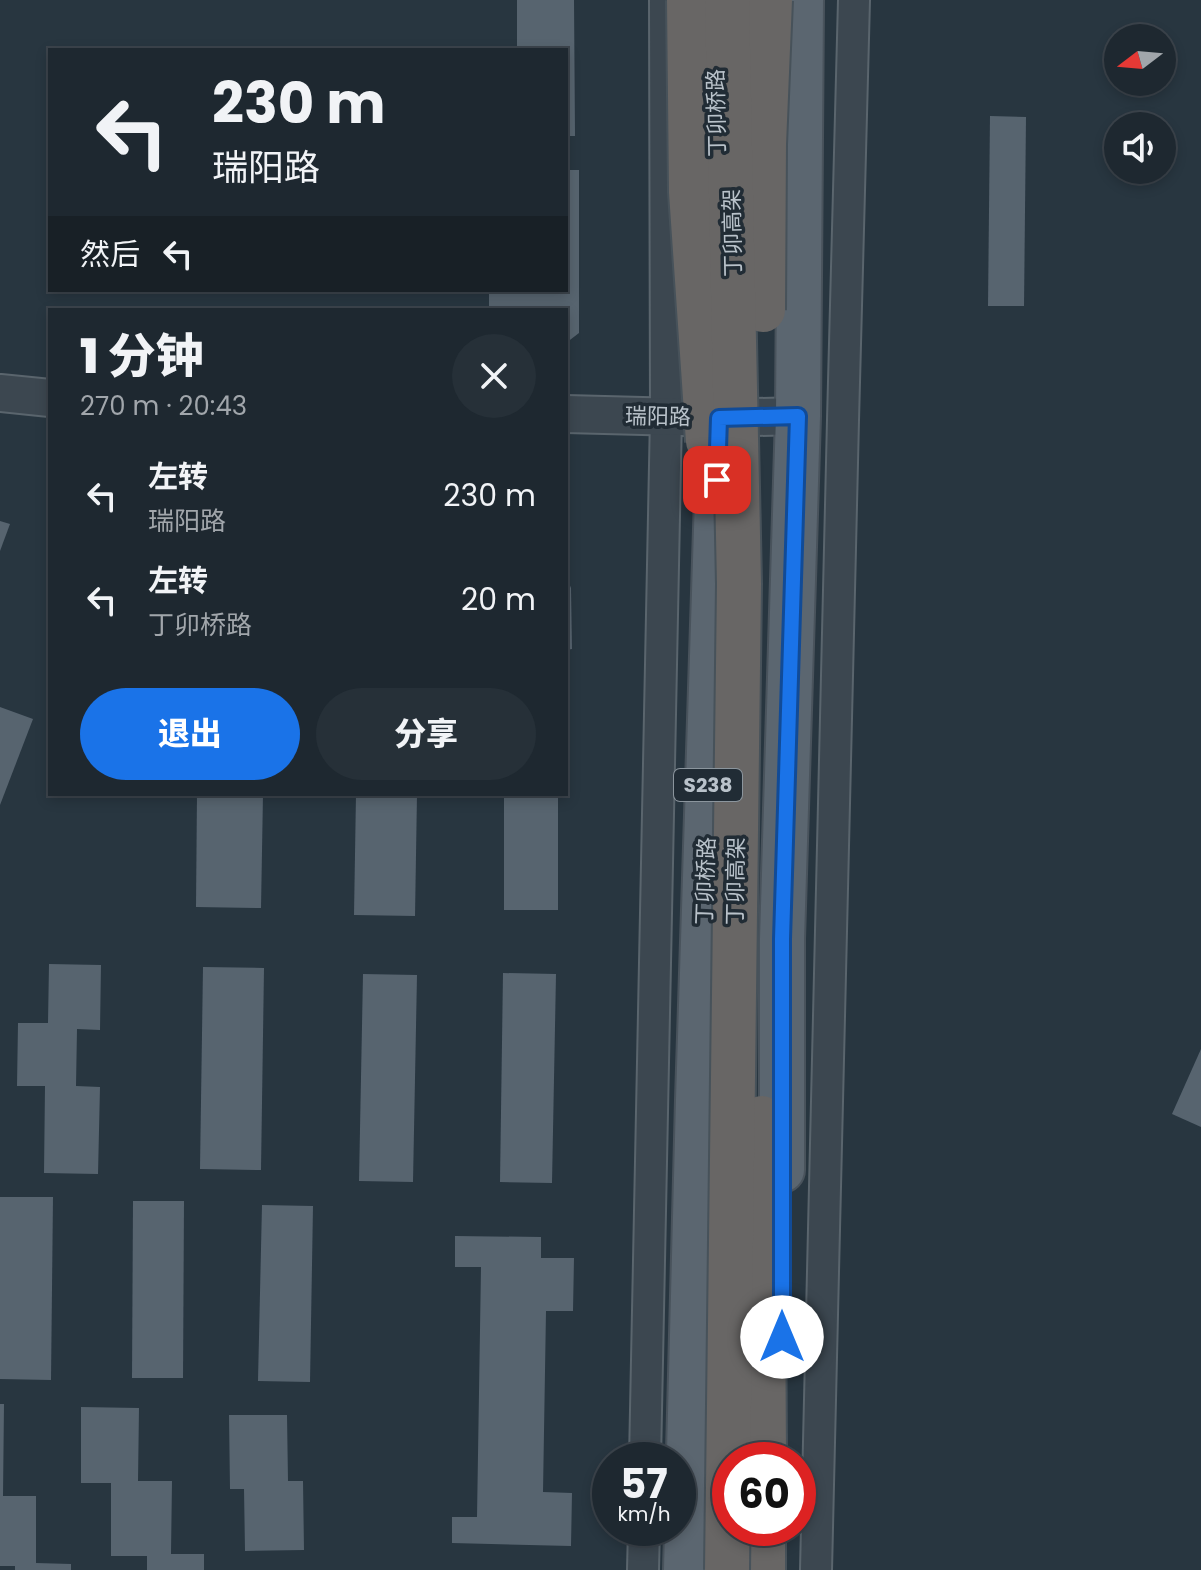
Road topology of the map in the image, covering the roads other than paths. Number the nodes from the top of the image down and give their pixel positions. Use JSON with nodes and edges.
{"nodes":[{"id":1,"x":665,"y":0,"type":"edge"},
{"id":2,"x":689,"y":0,"type":"edge"},
{"id":3,"x":715,"y":0,"type":"edge"},
{"id":4,"x":727,"y":0,"type":"edge"},
{"id":5,"x":770,"y":0,"type":"edge"},
{"id":6,"x":790,"y":0,"type":"edge"},
{"id":7,"x":801,"y":0,"type":"edge"},
{"id":8,"x":854,"y":0,"type":"edge"},
{"id":9,"x":764,"y":144,"type":"junction"},
{"id":10,"x":0,"y":393,"type":"edge"},
{"id":11,"x":48,"y":398,"type":"edge"},
{"id":12,"x":568,"y":414,"type":"edge"},
{"id":13,"x":666,"y":416,"type":"junction"},
{"id":14,"x":798,"y":416,"type":"junction"},
{"id":15,"x":719,"y":418,"type":"junction"},
{"id":16,"x":739,"y":584,"type":"junction"},
{"id":17,"x":645,"y":1442,"type":"edge"},
{"id":18,"x":764,"y":1442,"type":"edge"},
{"id":19,"x":782,"y":1442,"type":"edge"},
{"id":20,"x":644,"y":1546,"type":"edge"},
{"id":21,"x":763,"y":1546,"type":"edge"},
{"id":22,"x":782,"y":1546,"type":"edge"},
{"id":23,"x":643,"y":1570,"type":"edge"},
{"id":24,"x":686,"y":1570,"type":"edge"},
{"id":25,"x":727,"y":1570,"type":"edge"},
{"id":26,"x":763,"y":1570,"type":"edge"},
{"id":27,"x":782,"y":1570,"type":"edge"},
{"id":28,"x":816,"y":1570,"type":"edge"}],
"edges":[{"from":1,"to":13,"type":"street"},
{"from":2,"to":16,"type":"highway","bridge":true},
{"from":3,"to":15,"type":"main road","name":"丁卯桥路","number":"S238"},
{"from":4,"to":16,"type":"highway","name":"丁卯高架","number":"S238","bridge":true},
{"from":5,"to":9,"type":"highway","name":"丁卯高架","number":"S238","bridge":true},
{"from":6,"to":9,"type":"highway","bridge":true},
{"from":7,"to":14,"type":"main road"},
{"from":8,"to":28,"type":"street"},
{"from":9,"to":18,"type":"highway","name":"丁卯高架","number":"S238","bridge":true},
{"from":10,"to":11,"type":"street"},
{"from":12,"to":13,"type":"street","name":"瑞阳路"},
{"from":13,"to":15,"type":"street","name":"瑞阳路"},
{"from":13,"to":17,"type":"street"},
{"from":14,"to":15,"type":"street","name":"瑞阳路"},
{"from":14,"to":19,"type":"main road"},
{"from":15,"to":24,"type":"main road","name":"丁卯桥路","number":"S238"},
{"from":16,"to":25,"type":"highway","name":"丁卯高架","number":"S238","bridge":true},
{"from":20,"to":23,"type":"street"},
{"from":21,"to":26,"type":"highway"},
{"from":22,"to":27,"type":"main road"}]}
